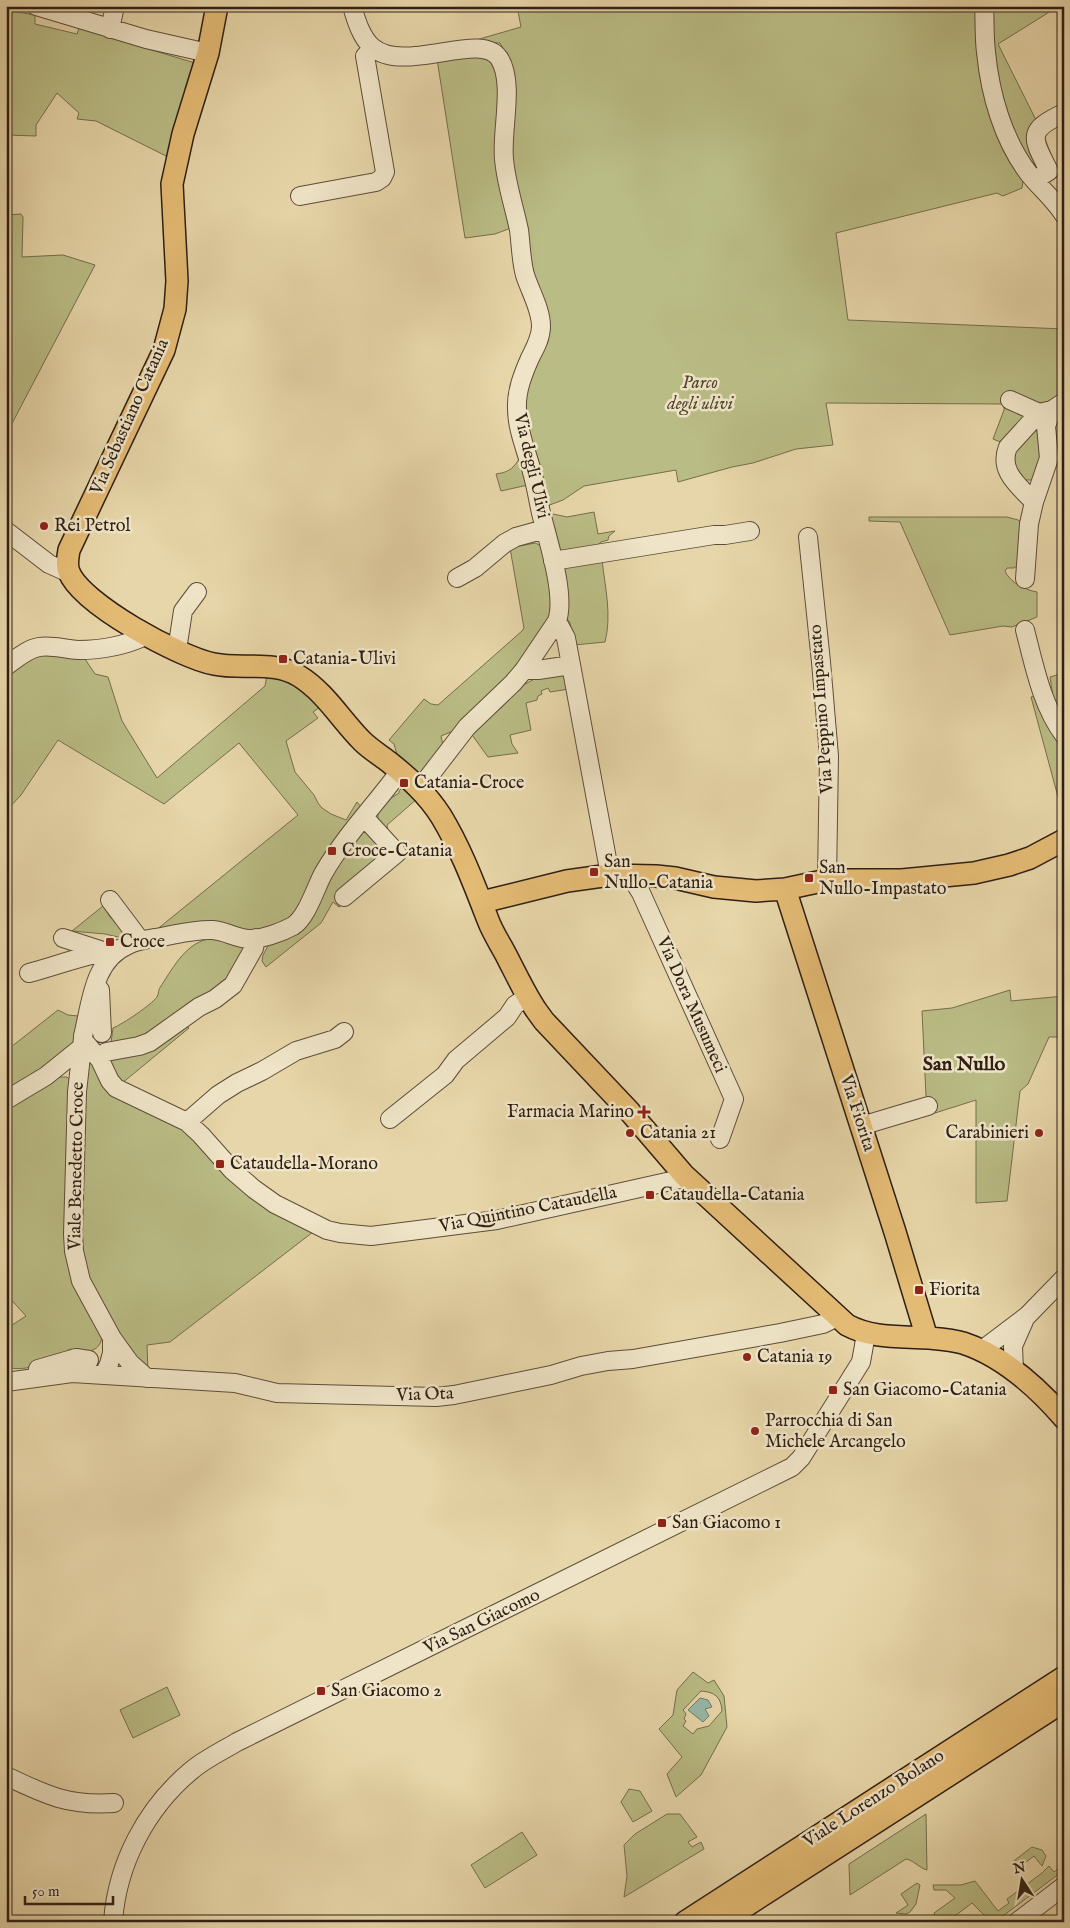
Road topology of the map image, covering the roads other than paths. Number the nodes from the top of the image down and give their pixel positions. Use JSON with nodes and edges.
{"nodes":[{"id":1,"x":36,"y":6,"type":"edge"},
{"id":2,"x":115,"y":6,"type":"edge"},
{"id":3,"x":217,"y":6,"type":"edge"},
{"id":4,"x":352,"y":6,"type":"edge"},
{"id":5,"x":984,"y":6,"type":"edge"},
{"id":6,"x":110,"y":29,"type":"junction"},
{"id":7,"x":373,"y":48,"type":"junction"},
{"id":8,"x":208,"y":53,"type":"junction"},
{"id":9,"x":1064,"y":113,"type":"edge"},
{"id":10,"x":1042,"y":175,"type":"junction"},
{"id":11,"x":300,"y":196,"type":"dead end"},
{"id":12,"x":1064,"y":200,"type":"edge"},
{"id":13,"x":1064,"y":215,"type":"edge"},
{"id":14,"x":1010,"y":400,"type":"dead end"},
{"id":15,"x":1051,"y":408,"type":"edge"},
{"id":16,"x":1034,"y":502,"type":"junction"},
{"id":17,"x":545,"y":529,"type":"junction"},
{"id":18,"x":6,"y":531,"type":"edge"},
{"id":19,"x":750,"y":531,"type":"dead end"},
{"id":20,"x":808,"y":537,"type":"dead end"},
{"id":21,"x":553,"y":562,"type":"junction"},
{"id":22,"x":69,"y":573,"type":"junction"},
{"id":23,"x":457,"y":578,"type":"dead end"},
{"id":24,"x":1025,"y":580,"type":"dead end"},
{"id":25,"x":197,"y":592,"type":"dead end"},
{"id":26,"x":557,"y":621,"type":"junction"},
{"id":27,"x":1025,"y":630,"type":"dead end"},
{"id":28,"x":145,"y":636,"type":"junction"},
{"id":29,"x":177,"y":650,"type":"junction"},
{"id":30,"x":571,"y":665,"type":"junction"},
{"id":31,"x":6,"y":666,"type":"edge"},
{"id":32,"x":524,"y":670,"type":"junction"},
{"id":33,"x":1064,"y":736,"type":"edge"},
{"id":34,"x":400,"y":771,"type":"junction"},
{"id":35,"x":420,"y":788,"type":"junction"},
{"id":36,"x":364,"y":817,"type":"junction"},
{"id":37,"x":1064,"y":840,"type":"edge"},
{"id":38,"x":1064,"y":849,"type":"edge"},
{"id":39,"x":1030,"y":858,"type":"junction"},
{"id":40,"x":620,"y":875,"type":"junction"},
{"id":41,"x":827,"y":880,"type":"junction"},
{"id":42,"x":785,"y":889,"type":"junction"},
{"id":43,"x":344,"y":897,"type":"dead end"},
{"id":44,"x":110,"y":900,"type":"dead end"},
{"id":45,"x":482,"y":902,"type":"junction"},
{"id":46,"x":63,"y":938,"type":"dead end"},
{"id":47,"x":256,"y":938,"type":"junction"},
{"id":48,"x":140,"y":940,"type":"junction"},
{"id":49,"x":112,"y":950,"type":"junction"},
{"id":50,"x":29,"y":973,"type":"dead end"},
{"id":51,"x":527,"y":997,"type":"junction"},
{"id":52,"x":344,"y":1032,"type":"dead end"},
{"id":53,"x":91,"y":1049,"type":"junction"},
{"id":54,"x":6,"y":1100,"type":"edge"},
{"id":55,"x":928,"y":1106,"type":"dead end"},
{"id":56,"x":390,"y":1119,"type":"dead end"},
{"id":57,"x":187,"y":1122,"type":"junction"},
{"id":58,"x":861,"y":1126,"type":"junction"},
{"id":59,"x":720,"y":1139,"type":"dead end"},
{"id":60,"x":684,"y":1175,"type":"junction"},
{"id":61,"x":1064,"y":1278,"type":"edge"},
{"id":62,"x":1027,"y":1316,"type":"junction"},
{"id":63,"x":837,"y":1318,"type":"junction"},
{"id":64,"x":103,"y":1322,"type":"junction"},
{"id":65,"x":866,"y":1334,"type":"junction"},
{"id":66,"x":112,"y":1338,"type":"junction"},
{"id":67,"x":927,"y":1338,"type":"junction"},
{"id":68,"x":89,"y":1360,"type":"junction"},
{"id":69,"x":996,"y":1360,"type":"junction"},
{"id":70,"x":6,"y":1370,"type":"edge"},
{"id":71,"x":72,"y":1373,"type":"junction"},
{"id":72,"x":104,"y":1374,"type":"junction"},
{"id":73,"x":147,"y":1378,"type":"junction"},
{"id":74,"x":6,"y":1382,"type":"edge"},
{"id":75,"x":1064,"y":1418,"type":"edge"},
{"id":76,"x":1064,"y":1677,"type":"edge"},
{"id":77,"x":1064,"y":1701,"type":"edge"},
{"id":78,"x":6,"y":1776,"type":"edge"},
{"id":79,"x":114,"y":1803,"type":"dead end"},
{"id":80,"x":1064,"y":1886,"type":"edge"},
{"id":81,"x":113,"y":1922,"type":"edge"},
{"id":82,"x":685,"y":1922,"type":"edge"},
{"id":83,"x":721,"y":1922,"type":"edge"},
{"id":84,"x":1017,"y":1922,"type":"edge"}],
"edges":[{"from":1,"to":6,"type":"street"},
{"from":2,"to":6,"type":"street"},
{"from":3,"to":8,"type":"main road","name":"Via Sebastiano Catania"},
{"from":4,"to":7,"type":"street"},
{"from":5,"to":10,"type":"street"},
{"from":6,"to":8,"type":"street"},
{"from":7,"to":11,"type":"street"},
{"from":7,"to":17,"type":"street","name":"Via degli Ulivi"},
{"from":8,"to":22,"type":"main road","name":"Via Sebastiano Catania"},
{"from":9,"to":10,"type":"street"},
{"from":10,"to":12,"type":"street"},
{"from":10,"to":13,"type":"street"},
{"from":14,"to":15,"type":"street"},
{"from":15,"to":16,"type":"street"},
{"from":15,"to":16,"type":"street"},
{"from":16,"to":24,"type":"street"},
{"from":17,"to":21,"type":"street","name":"Via degli Ulivi"},
{"from":17,"to":23,"type":"street"},
{"from":18,"to":22,"type":"street"},
{"from":19,"to":21,"type":"street"},
{"from":20,"to":41,"type":"street","name":"Via Peppino Impastato"},
{"from":21,"to":26,"type":"street","name":"Via degli Ulivi"},
{"from":22,"to":28,"type":"main road"},
{"from":25,"to":29,"type":"street"},
{"from":26,"to":30,"type":"street","name":"Via degli Ulivi"},
{"from":26,"to":32,"type":"street"},
{"from":27,"to":33,"type":"street"},
{"from":28,"to":29,"type":"main road"},
{"from":28,"to":31,"type":"street"},
{"from":29,"to":34,"type":"main road"},
{"from":30,"to":32,"type":"street"},
{"from":30,"to":40,"type":"street","name":"Via degli Ulivi"},
{"from":32,"to":35,"type":"street"},
{"from":34,"to":35,"type":"main road"},
{"from":34,"to":36,"type":"street"},
{"from":35,"to":45,"type":"main road"},
{"from":36,"to":43,"type":"street"},
{"from":36,"to":47,"type":"street"},
{"from":37,"to":39,"type":"main road"},
{"from":38,"to":39,"type":"main road"},
{"from":39,"to":41,"type":"main road"},
{"from":40,"to":42,"type":"main road"},
{"from":40,"to":45,"type":"main road"},
{"from":40,"to":59,"type":"street","name":"Via Dora Musumeci"},
{"from":41,"to":42,"type":"main road"},
{"from":42,"to":58,"type":"main road","name":"Via Fiorita"},
{"from":44,"to":48,"type":"street"},
{"from":45,"to":51,"type":"main road"},
{"from":46,"to":49,"type":"street"},
{"from":47,"to":48,"type":"street"},
{"from":47,"to":53,"type":"street","name":"Viale Benedetto Croce"},
{"from":48,"to":49,"type":"street"},
{"from":49,"to":50,"type":"street"},
{"from":49,"to":53,"type":"street"},
{"from":51,"to":56,"type":"street"},
{"from":51,"to":60,"type":"main road"},
{"from":52,"to":57,"type":"street"},
{"from":53,"to":54,"type":"street","name":"Viale Benedetto Croce"},
{"from":53,"to":57,"type":"street","name":"Via Quintino Cataudella"},
{"from":53,"to":64,"type":"street","name":"Viale Benedetto Croce"},
{"from":55,"to":58,"type":"street"},
{"from":57,"to":60,"type":"street","name":"Via Quintino Cataudella"},
{"from":58,"to":67,"type":"main road","name":"Via Fiorita"},
{"from":60,"to":63,"type":"main road"},
{"from":61,"to":62,"type":"street"},
{"from":62,"to":69,"type":"street"},
{"from":62,"to":69,"type":"street"},
{"from":63,"to":65,"type":"main road"},
{"from":63,"to":73,"type":"street","name":"Via Ota"},
{"from":64,"to":66,"type":"street","name":"Viale Benedetto Croce"},
{"from":64,"to":68,"type":"street"},
{"from":65,"to":67,"type":"main road"},
{"from":65,"to":81,"type":"street","name":"Via San Giacomo"},
{"from":66,"to":72,"type":"street"},
{"from":66,"to":73,"type":"street","name":"Viale Benedetto Croce"},
{"from":67,"to":69,"type":"main road"},
{"from":68,"to":70,"type":"street"},
{"from":68,"to":71,"type":"street"},
{"from":69,"to":75,"type":"main road"},
{"from":71,"to":72,"type":"street","name":"Via Ota"},
{"from":71,"to":74,"type":"street","name":"Via Ota"},
{"from":72,"to":73,"type":"street","name":"Via Ota"},
{"from":76,"to":82,"type":"main road","name":"Viale Lorenzo Bolano"},
{"from":77,"to":83,"type":"main road","name":"Viale Lorenzo Bolano"},
{"from":78,"to":79,"type":"street"},
{"from":80,"to":84,"type":"street"}]}
